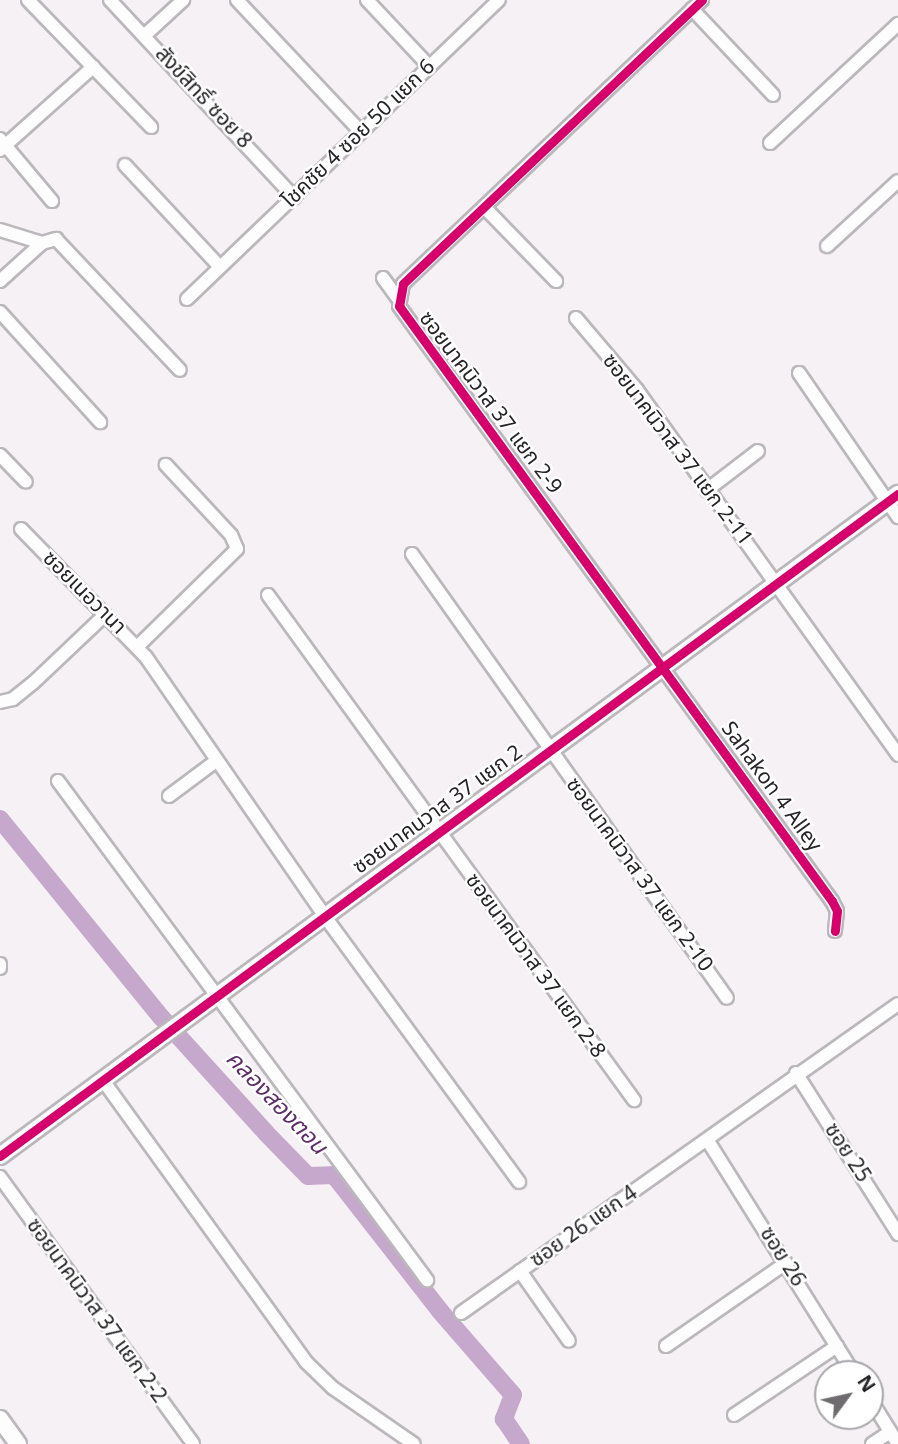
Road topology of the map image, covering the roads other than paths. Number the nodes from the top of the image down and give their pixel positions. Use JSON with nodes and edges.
{"nodes":[{"id":1,"x":28,"y":0,"type":"edge"},
{"id":2,"x":110,"y":0,"type":"edge"},
{"id":3,"x":183,"y":0,"type":"edge"},
{"id":4,"x":237,"y":0,"type":"edge"},
{"id":5,"x":367,"y":0,"type":"edge"},
{"id":6,"x":499,"y":0,"type":"edge"},
{"id":7,"x":697,"y":5,"type":"edge"},
{"id":8,"x":898,"y":24,"type":"edge"},
{"id":9,"x":145,"y":35,"type":"junction"},
{"id":10,"x":429,"y":66,"type":"junction"},
{"id":11,"x":93,"y":67,"type":"junction"},
{"id":12,"x":773,"y":95,"type":"dead end"},
{"id":13,"x":151,"y":127,"type":"dead end"},
{"id":14,"x":361,"y":132,"type":"junction"},
{"id":15,"x":770,"y":143,"type":"dead end"},
{"id":16,"x":2,"y":144,"type":"edge"},
{"id":17,"x":125,"y":165,"type":"dead end"},
{"id":18,"x":898,"y":181,"type":"edge"},
{"id":19,"x":294,"y":197,"type":"junction"},
{"id":20,"x":52,"y":201,"type":"dead end"},
{"id":21,"x":485,"y":208,"type":"junction"},
{"id":22,"x":0,"y":229,"type":"edge"},
{"id":23,"x":42,"y":243,"type":"junction"},
{"id":24,"x":827,"y":246,"type":"dead end"},
{"id":25,"x":220,"y":267,"type":"junction"},
{"id":26,"x":383,"y":278,"type":"dead end"},
{"id":27,"x":0,"y":281,"type":"edge"},
{"id":28,"x":556,"y":281,"type":"dead end"},
{"id":29,"x":187,"y":299,"type":"dead end"},
{"id":30,"x":398,"y":299,"type":"junction"},
{"id":31,"x":0,"y":312,"type":"edge"},
{"id":32,"x":576,"y":318,"type":"dead end"},
{"id":33,"x":180,"y":370,"type":"dead end"},
{"id":34,"x":799,"y":373,"type":"dead end"},
{"id":35,"x":100,"y":422,"type":"dead end"},
{"id":36,"x":758,"y":451,"type":"dead end"},
{"id":37,"x":0,"y":454,"type":"edge"},
{"id":38,"x":166,"y":465,"type":"dead end"},
{"id":39,"x":26,"y":482,"type":"dead end"},
{"id":40,"x":707,"y":490,"type":"junction"},
{"id":41,"x":892,"y":498,"type":"edge"},
{"id":42,"x":898,"y":517,"type":"edge"},
{"id":43,"x":21,"y":529,"type":"dead end"},
{"id":44,"x":412,"y":554,"type":"dead end"},
{"id":45,"x":775,"y":584,"type":"junction"},
{"id":46,"x":268,"y":595,"type":"dead end"},
{"id":47,"x":105,"y":615,"type":"junction"},
{"id":48,"x":142,"y":652,"type":"junction"},
{"id":49,"x":663,"y":668,"type":"junction"},
{"id":50,"x":0,"y":702,"type":"edge"},
{"id":51,"x":551,"y":751,"type":"junction"},
{"id":52,"x":898,"y":755,"type":"edge"},
{"id":53,"x":216,"y":761,"type":"junction"},
{"id":54,"x":58,"y":781,"type":"dead end"},
{"id":55,"x":169,"y":796,"type":"dead end"},
{"id":56,"x":437,"y":832,"type":"junction"},
{"id":57,"x":323,"y":914,"type":"junction"},
{"id":58,"x":835,"y":931,"type":"dead end"},
{"id":59,"x":213,"y":995,"type":"junction"},
{"id":60,"x":727,"y":998,"type":"dead end"},
{"id":61,"x":898,"y":1005,"type":"edge"},
{"id":62,"x":796,"y":1073,"type":"junction"},
{"id":63,"x":102,"y":1079,"type":"junction"},
{"id":64,"x":634,"y":1100,"type":"dead end"},
{"id":65,"x":708,"y":1141,"type":"junction"},
{"id":66,"x":0,"y":1156,"type":"edge"},
{"id":67,"x":0,"y":1177,"type":"edge"},
{"id":68,"x":519,"y":1182,"type":"dead end"},
{"id":69,"x":898,"y":1234,"type":"edge"},
{"id":70,"x":786,"y":1264,"type":"junction"},
{"id":71,"x":520,"y":1271,"type":"junction"},
{"id":72,"x":427,"y":1280,"type":"dead end"},
{"id":73,"x":461,"y":1313,"type":"dead end"},
{"id":74,"x":569,"y":1341,"type":"dead end"},
{"id":75,"x":666,"y":1346,"type":"dead end"},
{"id":76,"x":837,"y":1346,"type":"junction"},
{"id":77,"x":846,"y":1360,"type":"edge"},
{"id":78,"x":734,"y":1415,"type":"dead end"},
{"id":79,"x":0,"y":1419,"type":"edge"},
{"id":80,"x":884,"y":1422,"type":"edge"},
{"id":81,"x":890,"y":1432,"type":"junction"},
{"id":82,"x":18,"y":1444,"type":"edge"},
{"id":83,"x":193,"y":1444,"type":"edge"},
{"id":84,"x":414,"y":1444,"type":"edge"},
{"id":85,"x":872,"y":1444,"type":"edge"},
{"id":86,"x":898,"y":1444,"type":"edge"}],
"edges":[{"from":1,"to":11,"type":"street"},
{"from":2,"to":9,"type":"street","name":"สังข์สิทธิ์ ซอย 8"},
{"from":3,"to":9,"type":"street"},
{"from":4,"to":14,"type":"street"},
{"from":5,"to":10,"type":"street"},
{"from":6,"to":10,"type":"street","name":"โชคชัย 4 ซอย 50 แยก 6"},
{"from":7,"to":12,"type":"street"},
{"from":7,"to":21,"type":"street","name":"ซอยนาคนิวาส 37 แยก 2-9"},
{"from":8,"to":15,"type":"street"},
{"from":9,"to":19,"type":"street","name":"สังข์สิทธิ์ ซอย 8"},
{"from":10,"to":14,"type":"street","name":"โชคชัย 4 ซอย 50 แยก 6"},
{"from":11,"to":13,"type":"street"},
{"from":11,"to":16,"type":"street"},
{"from":14,"to":19,"type":"street","name":"โชคชัย 4 ซอย 50 แยก 6"},
{"from":16,"to":20,"type":"street"},
{"from":17,"to":25,"type":"street"},
{"from":18,"to":24,"type":"street"},
{"from":19,"to":25,"type":"street","name":"โชคชัย 4 ซอย 50 แยก 6"},
{"from":21,"to":28,"type":"street"},
{"from":21,"to":30,"type":"street","name":"ซอยนาคนิวาส 37 แยก 2-9"},
{"from":22,"to":23,"type":"street"},
{"from":23,"to":27,"type":"street"},
{"from":23,"to":33,"type":"street"},
{"from":25,"to":29,"type":"street","name":"โชคชัย 4 ซอย 50 แยก 6"},
{"from":26,"to":30,"type":"street"},
{"from":30,"to":49,"type":"street","name":"ซอยนาคนิวาส 37 แยก 2-9"},
{"from":31,"to":35,"type":"street"},
{"from":32,"to":40,"type":"street","name":"ซอยนาคนิวาส 37 แยก 2-11"},
{"from":34,"to":41,"type":"street"},
{"from":36,"to":40,"type":"street"},
{"from":37,"to":39,"type":"street"},
{"from":38,"to":48,"type":"street"},
{"from":40,"to":45,"type":"street","name":"ซอยนาคนิวาส 37 แยก 2-11"},
{"from":41,"to":42,"type":"street"},
{"from":41,"to":45,"type":"street","name":"ซอยนาคนวาส 37 แยก 2"},
{"from":43,"to":47,"type":"street","name":"ซอยเนอวานา"},
{"from":44,"to":51,"type":"street","name":"ซอยนาคนิวาส 37 แยก 2-10"},
{"from":45,"to":49,"type":"street","name":"ซอยนาคนวาส 37 แยก 2"},
{"from":45,"to":52,"type":"street"},
{"from":46,"to":56,"type":"street","name":"ซอยนาคนิวาส 37 แยก 2-8"},
{"from":47,"to":48,"type":"street","name":"ซอยเนอวานา"},
{"from":47,"to":50,"type":"street"},
{"from":48,"to":53,"type":"street","name":"ซอยเนอวานา"},
{"from":49,"to":51,"type":"street","name":"ซอยนาคนวาส 37 แยก 2"},
{"from":49,"to":58,"type":"street","name":"Sahakon 4 Alley"},
{"from":51,"to":56,"type":"street","name":"ซอยนาคนวาส 37 แยก 2"},
{"from":51,"to":60,"type":"street","name":"ซอยนาคนิวาส 37 แยก 2-10"},
{"from":53,"to":55,"type":"street"},
{"from":53,"to":57,"type":"street","name":"ซอยเนอวานา"},
{"from":54,"to":59,"type":"street"},
{"from":56,"to":57,"type":"street","name":"ซอยนาคนวาส 37 แยก 2"},
{"from":56,"to":64,"type":"street","name":"ซอยนาคนิวาส 37 แยก 2-8"},
{"from":57,"to":59,"type":"street","name":"ซอยนาคนวาส 37 แยก 2"},
{"from":57,"to":68,"type":"street","name":"ซอยเนอวานา"},
{"from":59,"to":63,"type":"street","name":"ซอยนาคนวาส 37 แยก 2"},
{"from":59,"to":72,"type":"street"},
{"from":61,"to":62,"type":"street","name":"ซอย 26 แยก 4"},
{"from":62,"to":65,"type":"street","name":"ซอย 26 แยก 4"},
{"from":62,"to":69,"type":"street","name":"ซอย 25"},
{"from":63,"to":66,"type":"street","name":"ซอยนาคนวาส 37 แยก 2"},
{"from":63,"to":84,"type":"street"},
{"from":65,"to":70,"type":"street","name":"ซอย 26"},
{"from":65,"to":71,"type":"street","name":"ซอย 26 แยก 4"},
{"from":67,"to":83,"type":"street","name":"ซอยนาคนิวาส 37 แยก 2-2"},
{"from":70,"to":75,"type":"street"},
{"from":70,"to":76,"type":"street","name":"ซอย 26"},
{"from":71,"to":73,"type":"street","name":"ซอย 26 แยก 4"},
{"from":71,"to":74,"type":"street"},
{"from":76,"to":77,"type":"street","name":"ซอย 26"},
{"from":76,"to":78,"type":"street"},
{"from":79,"to":82,"type":"street"},
{"from":80,"to":81,"type":"street"},
{"from":81,"to":85,"type":"street"},
{"from":81,"to":86,"type":"street"}]}
